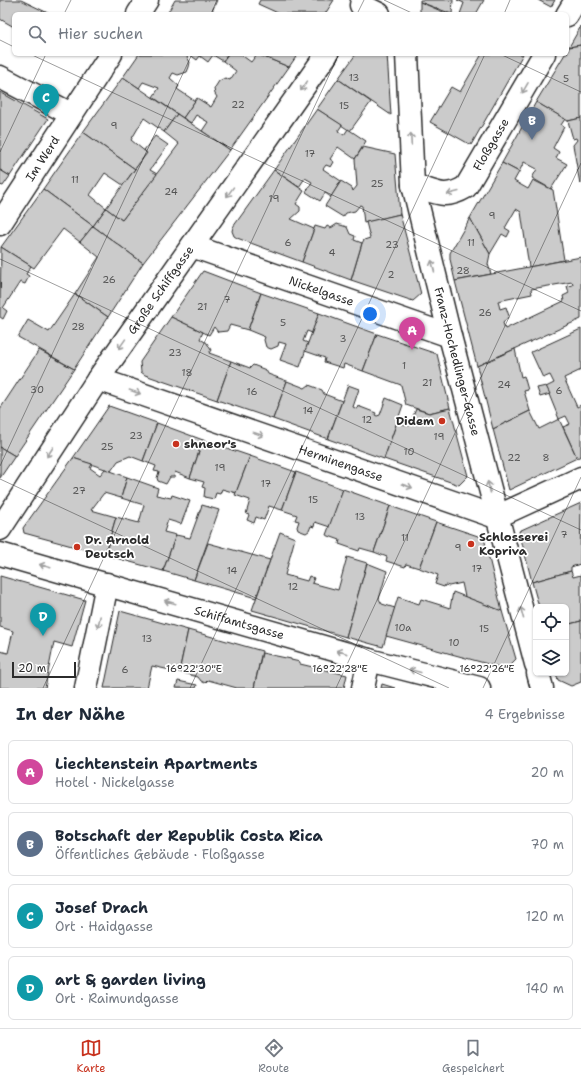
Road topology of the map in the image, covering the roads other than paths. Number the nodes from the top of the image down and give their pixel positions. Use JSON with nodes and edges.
{"nodes":[{"id":1,"x":147,"y":0,"type":"edge"},
{"id":2,"x":576,"y":0,"type":"edge"},
{"id":3,"x":139,"y":12,"type":"edge"},
{"id":4,"x":569,"y":12,"type":"edge"},
{"id":5,"x":110,"y":56,"type":"edge"},
{"id":6,"x":326,"y":56,"type":"edge"},
{"id":7,"x":407,"y":56,"type":"edge"},
{"id":8,"x":543,"y":56,"type":"edge"},
{"id":9,"x":0,"y":77,"type":"edge"},
{"id":10,"x":71,"y":114,"type":"junction"},
{"id":11,"x":413,"y":185,"type":"junction"},
{"id":12,"x":0,"y":224,"type":"edge"},
{"id":13,"x":192,"y":246,"type":"junction"},
{"id":14,"x":450,"y":336,"type":"junction"},
{"id":15,"x":98,"y":379,"type":"junction"},
{"id":16,"x":581,"y":478,"type":"edge"},
{"id":17,"x":496,"y":517,"type":"junction"},
{"id":18,"x":0,"y":529,"type":"edge"},
{"id":19,"x":0,"y":554,"type":"edge"},
{"id":20,"x":107,"y":584,"type":"junction"},
{"id":21,"x":533,"y":653,"type":"edge"},
{"id":22,"x":369,"y":660,"type":"junction"},
{"id":23,"x":539,"y":676,"type":"edge"},
{"id":24,"x":86,"y":688,"type":"edge"},
{"id":25,"x":363,"y":688,"type":"edge"},
{"id":26,"x":479,"y":688,"type":"edge"},
{"id":27,"x":542,"y":688,"type":"edge"}],
"edges":[{"from":1,"to":3,"type":"street"},
{"from":2,"to":4,"type":"street"},
{"from":5,"to":10,"type":"street","name":"Im Werd"},
{"from":6,"to":13,"type":"street","name":"Große Schiffgasse","one_way":true},
{"from":11,"to":7,"type":"street","name":"Franz-Hochedlinger-Gasse","one_way":true},
{"from":8,"to":11,"type":"street","name":"Floßgasse","one_way":true},
{"from":9,"to":10,"type":"street"},
{"from":10,"to":12,"type":"street","name":"Im Werd"},
{"from":14,"to":11,"type":"street","name":"Franz-Hochedlinger-Gasse","one_way":true},
{"from":13,"to":14,"type":"street","name":"Nickelgasse"},
{"from":13,"to":15,"type":"street","name":"Große Schiffgasse","one_way":true},
{"from":17,"to":14,"type":"street","name":"Franz-Hochedlinger-Gasse","one_way":true},
{"from":15,"to":17,"type":"street","name":"Herminengasse","one_way":true},
{"from":15,"to":18,"type":"street","name":"Große Schiffgasse","one_way":true},
{"from":16,"to":17,"type":"street"},
{"from":21,"to":17,"type":"street","name":"Franz-Hochedlinger-Gasse","one_way":true},
{"from":20,"to":19,"type":"street","name":"Schiffamtsgasse","one_way":true},
{"from":22,"to":20,"type":"street","name":"Schiffamtsgasse","one_way":true},
{"from":20,"to":24,"type":"street","one_way":true},
{"from":22,"to":25,"type":"street"},
{"from":26,"to":22,"type":"street","name":"Schiffamtsgasse","one_way":true},
{"from":23,"to":27,"type":"street"}]}
